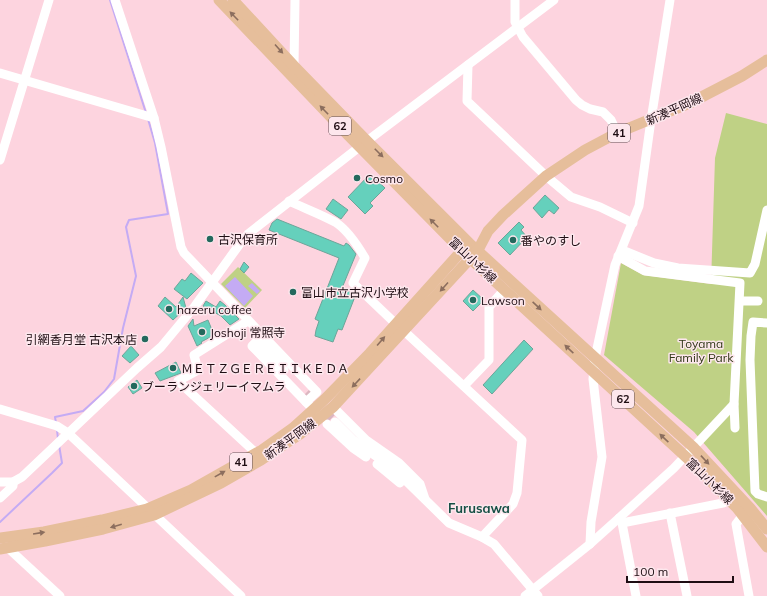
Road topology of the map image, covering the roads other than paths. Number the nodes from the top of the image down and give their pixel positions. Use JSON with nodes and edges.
{"nodes":[{"id":1,"x":49,"y":0,"type":"edge"},
{"id":2,"x":115,"y":0,"type":"edge"},
{"id":3,"x":219,"y":0,"type":"edge"},
{"id":4,"x":233,"y":0,"type":"edge"},
{"id":5,"x":295,"y":0,"type":"edge"},
{"id":6,"x":515,"y":0,"type":"edge"},
{"id":7,"x":554,"y":0,"type":"edge"},
{"id":8,"x":670,"y":0,"type":"edge"},
{"id":9,"x":518,"y":28,"type":"junction"},
{"id":10,"x":767,"y":60,"type":"edge"},
{"id":11,"x":468,"y":65,"type":"junction"},
{"id":12,"x":294,"y":66,"type":"junction"},
{"id":13,"x":0,"y":73,"type":"edge"},
{"id":14,"x":24,"y":80,"type":"junction"},
{"id":15,"x":154,"y":118,"type":"junction"},
{"id":16,"x":651,"y":120,"type":"junction"},
{"id":17,"x":617,"y":134,"type":"junction"},
{"id":18,"x":363,"y":144,"type":"junction"},
{"id":19,"x":0,"y":160,"type":"edge"},
{"id":20,"x":546,"y":176,"type":"junction"},
{"id":21,"x":289,"y":201,"type":"junction"},
{"id":22,"x":767,"y":210,"type":"edge"},
{"id":23,"x":633,"y":223,"type":"junction"},
{"id":24,"x":488,"y":231,"type":"junction"},
{"id":25,"x":478,"y":250,"type":"junction"},
{"id":26,"x":467,"y":251,"type":"junction"},
{"id":27,"x":620,"y":253,"type":"junction"},
{"id":28,"x":212,"y":283,"type":"junction"},
{"id":29,"x":504,"y":290,"type":"junction"},
{"id":30,"x":740,"y":301,"type":"junction"},
{"id":31,"x":758,"y":301,"type":"dead end"},
{"id":32,"x":248,"y":321,"type":"junction"},
{"id":33,"x":767,"y":323,"type":"edge"},
{"id":34,"x":400,"y":327,"type":"junction"},
{"id":35,"x":255,"y":328,"type":"junction"},
{"id":36,"x":595,"y":358,"type":"junction"},
{"id":37,"x":593,"y":371,"type":"junction"},
{"id":38,"x":464,"y":386,"type":"junction"},
{"id":39,"x":308,"y":402,"type":"junction"},
{"id":40,"x":734,"y":404,"type":"junction"},
{"id":41,"x":333,"y":408,"type":"junction"},
{"id":42,"x":0,"y":409,"type":"edge"},
{"id":43,"x":331,"y":423,"type":"tunnel mouth"},
{"id":44,"x":735,"y":428,"type":"dead end"},
{"id":45,"x":68,"y":434,"type":"junction"},
{"id":46,"x":693,"y":447,"type":"junction"},
{"id":47,"x":256,"y":453,"type":"junction"},
{"id":48,"x":684,"y":456,"type":"junction"},
{"id":49,"x":0,"y":482,"type":"edge"},
{"id":50,"x":12,"y":482,"type":"junction"},
{"id":51,"x":767,"y":497,"type":"edge"},
{"id":52,"x":0,"y":498,"type":"edge"},
{"id":53,"x":730,"y":500,"type":"junction"},
{"id":54,"x":427,"y":502,"type":"junction"},
{"id":55,"x":150,"y":512,"type":"junction"},
{"id":56,"x":670,"y":513,"type":"junction"},
{"id":57,"x":743,"y":515,"type":"junction"},
{"id":58,"x":621,"y":520,"type":"junction"},
{"id":59,"x":767,"y":529,"type":"edge"},
{"id":60,"x":482,"y":537,"type":"junction"},
{"id":61,"x":0,"y":538,"type":"edge"},
{"id":62,"x":590,"y":544,"type":"junction"},
{"id":63,"x":767,"y":547,"type":"edge"},
{"id":64,"x":4,"y":548,"type":"edge"},
{"id":65,"x":532,"y":594,"type":"edge"},
{"id":66,"x":60,"y":596,"type":"edge"},
{"id":67,"x":241,"y":596,"type":"edge"},
{"id":68,"x":636,"y":596,"type":"edge"},
{"id":69,"x":688,"y":596,"type":"edge"},
{"id":70,"x":749,"y":596,"type":"edge"}],
"edges":[{"from":1,"to":14,"type":"street"},
{"from":2,"to":15,"type":"street"},
{"from":18,"to":3,"type":"main road","name":"富山小杉線","number":"62","one_way":true},
{"from":4,"to":12,"type":"main road","name":"富山小杉線","number":"62","one_way":true},
{"from":5,"to":12,"type":"street"},
{"from":6,"to":9,"type":"street"},
{"from":7,"to":9,"type":"street"},
{"from":8,"to":16,"type":"street"},
{"from":9,"to":11,"type":"street"},
{"from":9,"to":17,"type":"street"},
{"from":10,"to":16,"type":"main road","name":"新湊平岡線","number":"41"},
{"from":11,"to":18,"type":"street"},
{"from":11,"to":20,"type":"street"},
{"from":12,"to":18,"type":"main road","name":"富山小杉線","number":"62"},
{"from":13,"to":14,"type":"street"},
{"from":14,"to":15,"type":"street"},
{"from":14,"to":19,"type":"street"},
{"from":15,"to":28,"type":"street"},
{"from":16,"to":17,"type":"main road","name":"新湊平岡線","number":"41"},
{"from":16,"to":23,"type":"street"},
{"from":17,"to":20,"type":"main road","name":"新湊平岡線","number":"41"},
{"from":18,"to":21,"type":"street"},
{"from":18,"to":26,"type":"main road","name":"富山小杉線","number":"62"},
{"from":20,"to":23,"type":"street"},
{"from":20,"to":24,"type":"main road","name":"新湊平岡線","number":"41"},
{"from":21,"to":28,"type":"street"},
{"from":21,"to":34,"type":"street"},
{"from":22,"to":27,"type":"street"},
{"from":23,"to":27,"type":"street"},
{"from":24,"to":25,"type":"main road","name":"新湊平岡線","number":"41"},
{"from":24,"to":26,"type":"main road","name":"新湊平岡線","number":"41"},
{"from":25,"to":26,"type":"main road","name":"富山小杉線","number":"62"},
{"from":25,"to":36,"type":"main road","name":"富山小杉線","number":"62","one_way":true},
{"from":26,"to":29,"type":"main road","name":"富山小杉線","number":"62"},
{"from":26,"to":34,"type":"main road","name":"新湊平岡線","number":"41"},
{"from":27,"to":30,"type":"street"},
{"from":27,"to":36,"type":"street"},
{"from":28,"to":32,"type":"street"},
{"from":28,"to":45,"type":"street"},
{"from":37,"to":29,"type":"main road","name":"富山小杉線","number":"62","one_way":true},
{"from":29,"to":38,"type":"street"},
{"from":30,"to":31,"type":"street"},
{"from":30,"to":40,"type":"street"},
{"from":32,"to":35,"type":"street"},
{"from":32,"to":47,"type":"street"},
{"from":33,"to":51,"type":"street"},
{"from":34,"to":38,"type":"street"},
{"from":39,"to":34,"type":"main road","name":"新湊平岡線","number":"41","one_way":true},
{"from":34,"to":41,"type":"main road","name":"新湊平岡線","number":"41","one_way":true},
{"from":35,"to":39,"type":"street"},
{"from":35,"to":39,"type":"street"},
{"from":36,"to":37,"type":"street"},
{"from":36,"to":46,"type":"main road","name":"富山小杉線","number":"62"},
{"from":48,"to":37,"type":"main road","name":"富山小杉線","number":"62","one_way":true},
{"from":37,"to":62,"type":"street"},
{"from":38,"to":60,"type":"street"},
{"from":39,"to":47,"type":"main road","name":"新湊平岡線","number":"41"},
{"from":40,"to":44,"type":"street"},
{"from":40,"to":46,"type":"street"},
{"from":41,"to":54,"type":"street"},
{"from":41,"to":55,"type":"main road","name":"新湊平岡線","number":"41"},
{"from":42,"to":45,"type":"street"},
{"from":43,"to":54,"type":"street"},
{"from":45,"to":50,"type":"street"},
{"from":45,"to":55,"type":"street"},
{"from":46,"to":48,"type":"street"},
{"from":46,"to":59,"type":"main road","name":"富山小杉線","number":"62","one_way":true},
{"from":55,"to":47,"type":"main road","name":"新湊平岡線","number":"41","one_way":true},
{"from":48,"to":53,"type":"main road","name":"富山小杉線","number":"62"},
{"from":48,"to":58,"type":"street"},
{"from":49,"to":50,"type":"street"},
{"from":50,"to":52,"type":"street"},
{"from":53,"to":56,"type":"street"},
{"from":53,"to":57,"type":"main road","name":"富山小杉線","number":"62"},
{"from":54,"to":60,"type":"street"},
{"from":61,"to":55,"type":"main road","name":"新湊平岡線","number":"41","one_way":true},
{"from":55,"to":64,"type":"main road","name":"新湊平岡線","number":"41","one_way":true},
{"from":55,"to":67,"type":"street"},
{"from":56,"to":58,"type":"street"},
{"from":56,"to":69,"type":"street"},
{"from":57,"to":63,"type":"main road","name":"富山小杉線","number":"62"},
{"from":57,"to":70,"type":"street"},
{"from":58,"to":62,"type":"street"},
{"from":58,"to":68,"type":"street"},
{"from":60,"to":65,"type":"street"},
{"from":62,"to":65,"type":"street"},
{"from":64,"to":66,"type":"street"}]}
